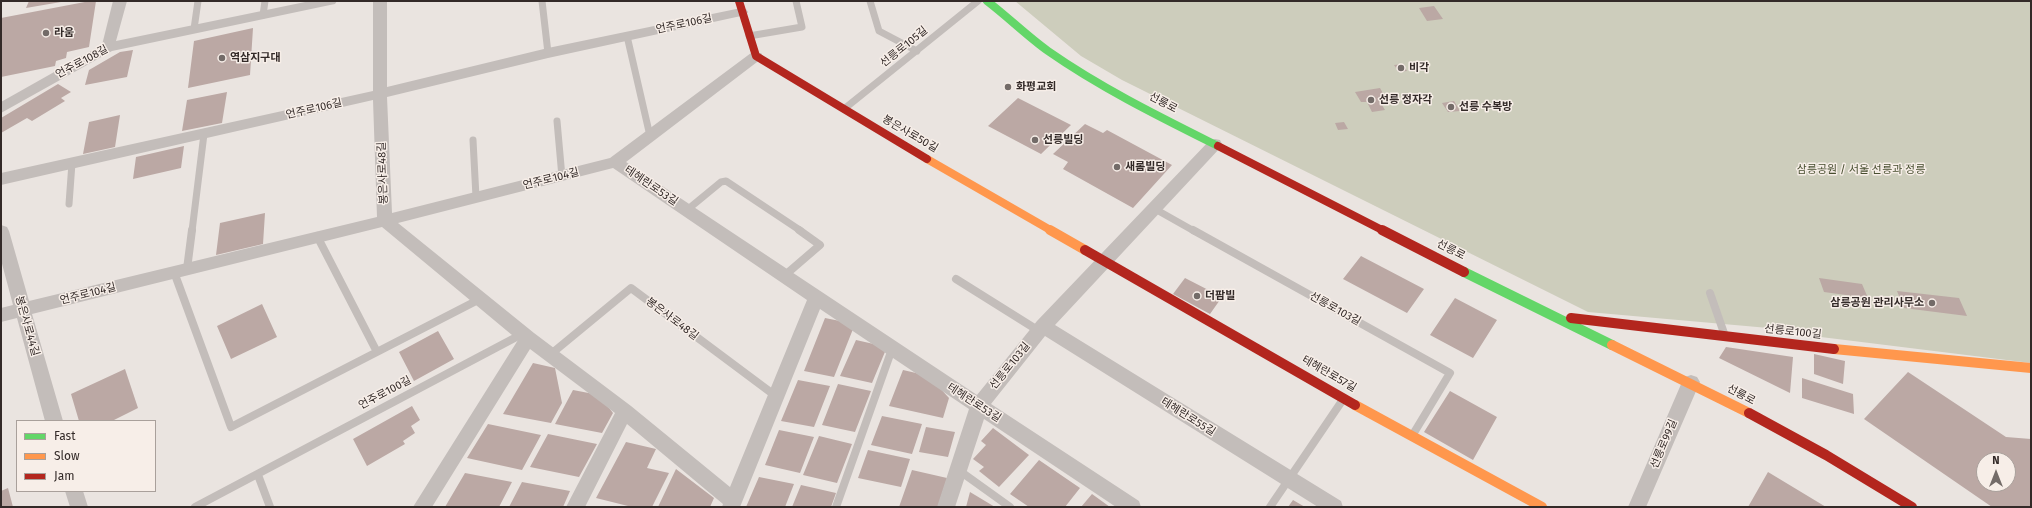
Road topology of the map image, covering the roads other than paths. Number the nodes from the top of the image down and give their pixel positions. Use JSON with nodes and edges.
{"nodes":[{"id":1,"x":120,"y":1,"type":"edge"},
{"id":2,"x":198,"y":1,"type":"edge"},
{"id":3,"x":265,"y":1,"type":"edge"},
{"id":4,"x":330,"y":1,"type":"edge"},
{"id":5,"x":380,"y":1,"type":"edge"},
{"id":6,"x":542,"y":1,"type":"edge"},
{"id":7,"x":796,"y":1,"type":"edge"},
{"id":8,"x":870,"y":1,"type":"edge"},
{"id":9,"x":978,"y":1,"type":"edge"},
{"id":10,"x":987,"y":1,"type":"edge"},
{"id":11,"x":740,"y":7,"type":"edge"},
{"id":12,"x":263,"y":15,"type":"junction"},
{"id":13,"x":194,"y":29,"type":"junction"},
{"id":14,"x":627,"y":36,"type":"junction"},
{"id":15,"x":748,"y":36,"type":"junction"},
{"id":16,"x":108,"y":47,"type":"junction"},
{"id":17,"x":917,"y":51,"type":"junction"},
{"id":18,"x":548,"y":53,"type":"junction"},
{"id":19,"x":756,"y":56,"type":"junction"},
{"id":20,"x":380,"y":94,"type":"junction"},
{"id":21,"x":1,"y":108,"type":"edge"},
{"id":22,"x":844,"y":109,"type":"junction"},
{"id":23,"x":557,"y":121,"type":"dead end"},
{"id":24,"x":204,"y":134,"type":"junction"},
{"id":25,"x":650,"y":136,"type":"junction"},
{"id":26,"x":473,"y":140,"type":"dead end"},
{"id":27,"x":1215,"y":144,"type":"junction"},
{"id":28,"x":615,"y":162,"type":"junction"},
{"id":29,"x":72,"y":163,"type":"junction"},
{"id":30,"x":562,"y":177,"type":"junction"},
{"id":31,"x":1,"y":179,"type":"edge"},
{"id":32,"x":476,"y":197,"type":"junction"},
{"id":33,"x":69,"y":204,"type":"dead end"},
{"id":34,"x":1155,"y":209,"type":"junction"},
{"id":35,"x":687,"y":210,"type":"junction"},
{"id":36,"x":385,"y":221,"type":"junction"},
{"id":37,"x":1,"y":231,"type":"edge"},
{"id":38,"x":317,"y":236,"type":"junction"},
{"id":39,"x":1104,"y":261,"type":"junction"},
{"id":40,"x":181,"y":270,"type":"junction"},
{"id":41,"x":784,"y":276,"type":"junction"},
{"id":42,"x":956,"y":279,"type":"dead end"},
{"id":43,"x":1710,"y":293,"type":"dead end"},
{"id":44,"x":816,"y":298,"type":"junction"},
{"id":45,"x":480,"y":299,"type":"junction"},
{"id":46,"x":22,"y":310,"type":"junction"},
{"id":47,"x":1,"y":316,"type":"edge"},
{"id":48,"x":1554,"y":316,"type":"junction"},
{"id":49,"x":1041,"y":328,"type":"junction"},
{"id":50,"x":526,"y":336,"type":"junction"},
{"id":51,"x":1725,"y":337,"type":"junction"},
{"id":52,"x":892,"y":348,"type":"junction"},
{"id":53,"x":377,"y":352,"type":"junction"},
{"id":54,"x":551,"y":354,"type":"junction"},
{"id":55,"x":2031,"y":368,"type":"edge"},
{"id":56,"x":1691,"y":382,"type":"junction"},
{"id":57,"x":776,"y":397,"type":"junction"},
{"id":58,"x":1345,"y":397,"type":"junction"},
{"id":59,"x":979,"y":406,"type":"junction"},
{"id":60,"x":625,"y":410,"type":"junction"},
{"id":61,"x":54,"y":420,"type":"edge"},
{"id":62,"x":1411,"y":437,"type":"junction"},
{"id":63,"x":957,"y":469,"type":"junction"},
{"id":64,"x":258,"y":475,"type":"junction"},
{"id":65,"x":1289,"y":480,"type":"junction"},
{"id":66,"x":74,"y":492,"type":"edge"},
{"id":67,"x":732,"y":504,"type":"edge"},
{"id":68,"x":79,"y":507,"type":"edge"},
{"id":69,"x":195,"y":507,"type":"edge"},
{"id":70,"x":270,"y":507,"type":"edge"},
{"id":71,"x":422,"y":507,"type":"edge"},
{"id":72,"x":575,"y":507,"type":"edge"},
{"id":73,"x":836,"y":507,"type":"edge"},
{"id":74,"x":946,"y":507,"type":"edge"},
{"id":75,"x":1010,"y":507,"type":"edge"},
{"id":76,"x":1132,"y":507,"type":"edge"},
{"id":77,"x":1270,"y":507,"type":"edge"},
{"id":78,"x":1334,"y":507,"type":"edge"},
{"id":79,"x":1542,"y":507,"type":"edge"},
{"id":80,"x":1637,"y":507,"type":"edge"},
{"id":81,"x":1912,"y":507,"type":"edge"}],
"edges":[{"from":1,"to":16,"type":"street"},
{"from":2,"to":13,"type":"lane"},
{"from":3,"to":12,"type":"lane"},
{"from":4,"to":12,"type":"street","name":"언주로108길"},
{"from":5,"to":20,"type":"street","name":"봉은사로48길"},
{"from":6,"to":18,"type":"lane"},
{"from":7,"to":15,"type":"lane"},
{"from":8,"to":17,"type":"lane"},
{"from":9,"to":17,"type":"lane","name":"선릉로105길"},
{"from":10,"to":27,"type":"street","name":"선릉로"},
{"from":11,"to":14,"type":"street","name":"언주로106길"},
{"from":11,"to":15,"type":"street"},
{"from":12,"to":13,"type":"street","name":"언주로108길"},
{"from":13,"to":16,"type":"street","name":"언주로108길"},
{"from":14,"to":18,"type":"street","name":"언주로106길"},
{"from":14,"to":25,"type":"lane"},
{"from":15,"to":19,"type":"street"},
{"from":16,"to":21,"type":"street","name":"언주로108길"},
{"from":17,"to":22,"type":"lane","name":"선릉로105길"},
{"from":18,"to":20,"type":"street","name":"언주로106길"},
{"from":19,"to":22,"type":"street","name":"봉은사로50길"},
{"from":19,"to":25,"type":"street","name":"언주로104길"},
{"from":20,"to":24,"type":"street","name":"언주로106길"},
{"from":20,"to":36,"type":"street","name":"봉은사로48길"},
{"from":22,"to":39,"type":"street","name":"봉은사로50길"},
{"from":23,"to":30,"type":"lane"},
{"from":24,"to":29,"type":"street","name":"언주로106길"},
{"from":24,"to":40,"type":"lane"},
{"from":25,"to":28,"type":"street","name":"언주로104길"},
{"from":26,"to":32,"type":"lane"},
{"from":27,"to":34,"type":"street","name":"선릉로103길"},
{"from":27,"to":48,"type":"street","name":"선릉로"},
{"from":28,"to":30,"type":"street","name":"언주로104길"},
{"from":28,"to":35,"type":"street","name":"테헤란로53길"},
{"from":29,"to":31,"type":"street","name":"언주로106길"},
{"from":29,"to":33,"type":"lane"},
{"from":30,"to":32,"type":"street","name":"언주로104길"},
{"from":32,"to":36,"type":"street","name":"언주로104길"},
{"from":34,"to":39,"type":"street","name":"선릉로103길"},
{"from":34,"to":62,"type":"lane","name":"선릉로103길"},
{"from":35,"to":41,"type":"street","name":"테헤란로53길"},
{"from":35,"to":41,"type":"lane","name":"테헤란로53길"},
{"from":36,"to":38,"type":"street","name":"언주로104길"},
{"from":36,"to":45,"type":"street","name":"봉은사로48길"},
{"from":37,"to":46,"type":"street","name":"봉은사로44길"},
{"from":38,"to":40,"type":"street","name":"언주로104길"},
{"from":38,"to":53,"type":"lane"},
{"from":39,"to":49,"type":"street","name":"선릉로103길"},
{"from":39,"to":58,"type":"street","name":"테헤란로57길"},
{"from":40,"to":46,"type":"street","name":"언주로104길"},
{"from":40,"to":53,"type":"lane"},
{"from":41,"to":44,"type":"street","name":"테헤란로53길"},
{"from":42,"to":49,"type":"lane","name":"선릉로103길"},
{"from":43,"to":51,"type":"lane"},
{"from":44,"to":52,"type":"street","name":"테헤란로53길"},
{"from":44,"to":57,"type":"street"},
{"from":45,"to":50,"type":"street","name":"봉은사로48길"},
{"from":45,"to":53,"type":"lane"},
{"from":46,"to":47,"type":"street","name":"언주로104길"},
{"from":46,"to":61,"type":"street","name":"봉은사로44길"},
{"from":48,"to":51,"type":"street","name":"선릉로100길"},
{"from":48,"to":56,"type":"street","name":"선릉로"},
{"from":49,"to":59,"type":"street","name":"선릉로103길"},
{"from":49,"to":65,"type":"street","name":"테헤란로55길"},
{"from":50,"to":54,"type":"street","name":"봉은사로48길"},
{"from":50,"to":64,"type":"lane","name":"언주로100길"},
{"from":50,"to":71,"type":"street"},
{"from":51,"to":55,"type":"street","name":"선릉로100길"},
{"from":52,"to":59,"type":"street","name":"테헤란로53길"},
{"from":52,"to":73,"type":"lane"},
{"from":54,"to":57,"type":"lane","name":"봉은사로48길"},
{"from":54,"to":60,"type":"street","name":"봉은사로48길"},
{"from":56,"to":80,"type":"street","name":"선릉로99길"},
{"from":56,"to":81,"type":"street","name":"선릉로"},
{"from":57,"to":67,"type":"street"},
{"from":58,"to":62,"type":"street","name":"테헤란로57길"},
{"from":58,"to":65,"type":"lane"},
{"from":59,"to":63,"type":"street","name":"선릉로103길"},
{"from":59,"to":76,"type":"street","name":"테헤란로53길"},
{"from":60,"to":67,"type":"street","name":"봉은사로48길"},
{"from":60,"to":72,"type":"street"},
{"from":62,"to":79,"type":"street","name":"테헤란로57길"},
{"from":63,"to":74,"type":"street","name":"선릉로103길"},
{"from":63,"to":75,"type":"lane"},
{"from":64,"to":69,"type":"lane","name":"언주로100길"},
{"from":64,"to":70,"type":"lane"},
{"from":65,"to":77,"type":"lane"},
{"from":65,"to":78,"type":"street","name":"테헤란로55길"},
{"from":66,"to":68,"type":"street"}]}
